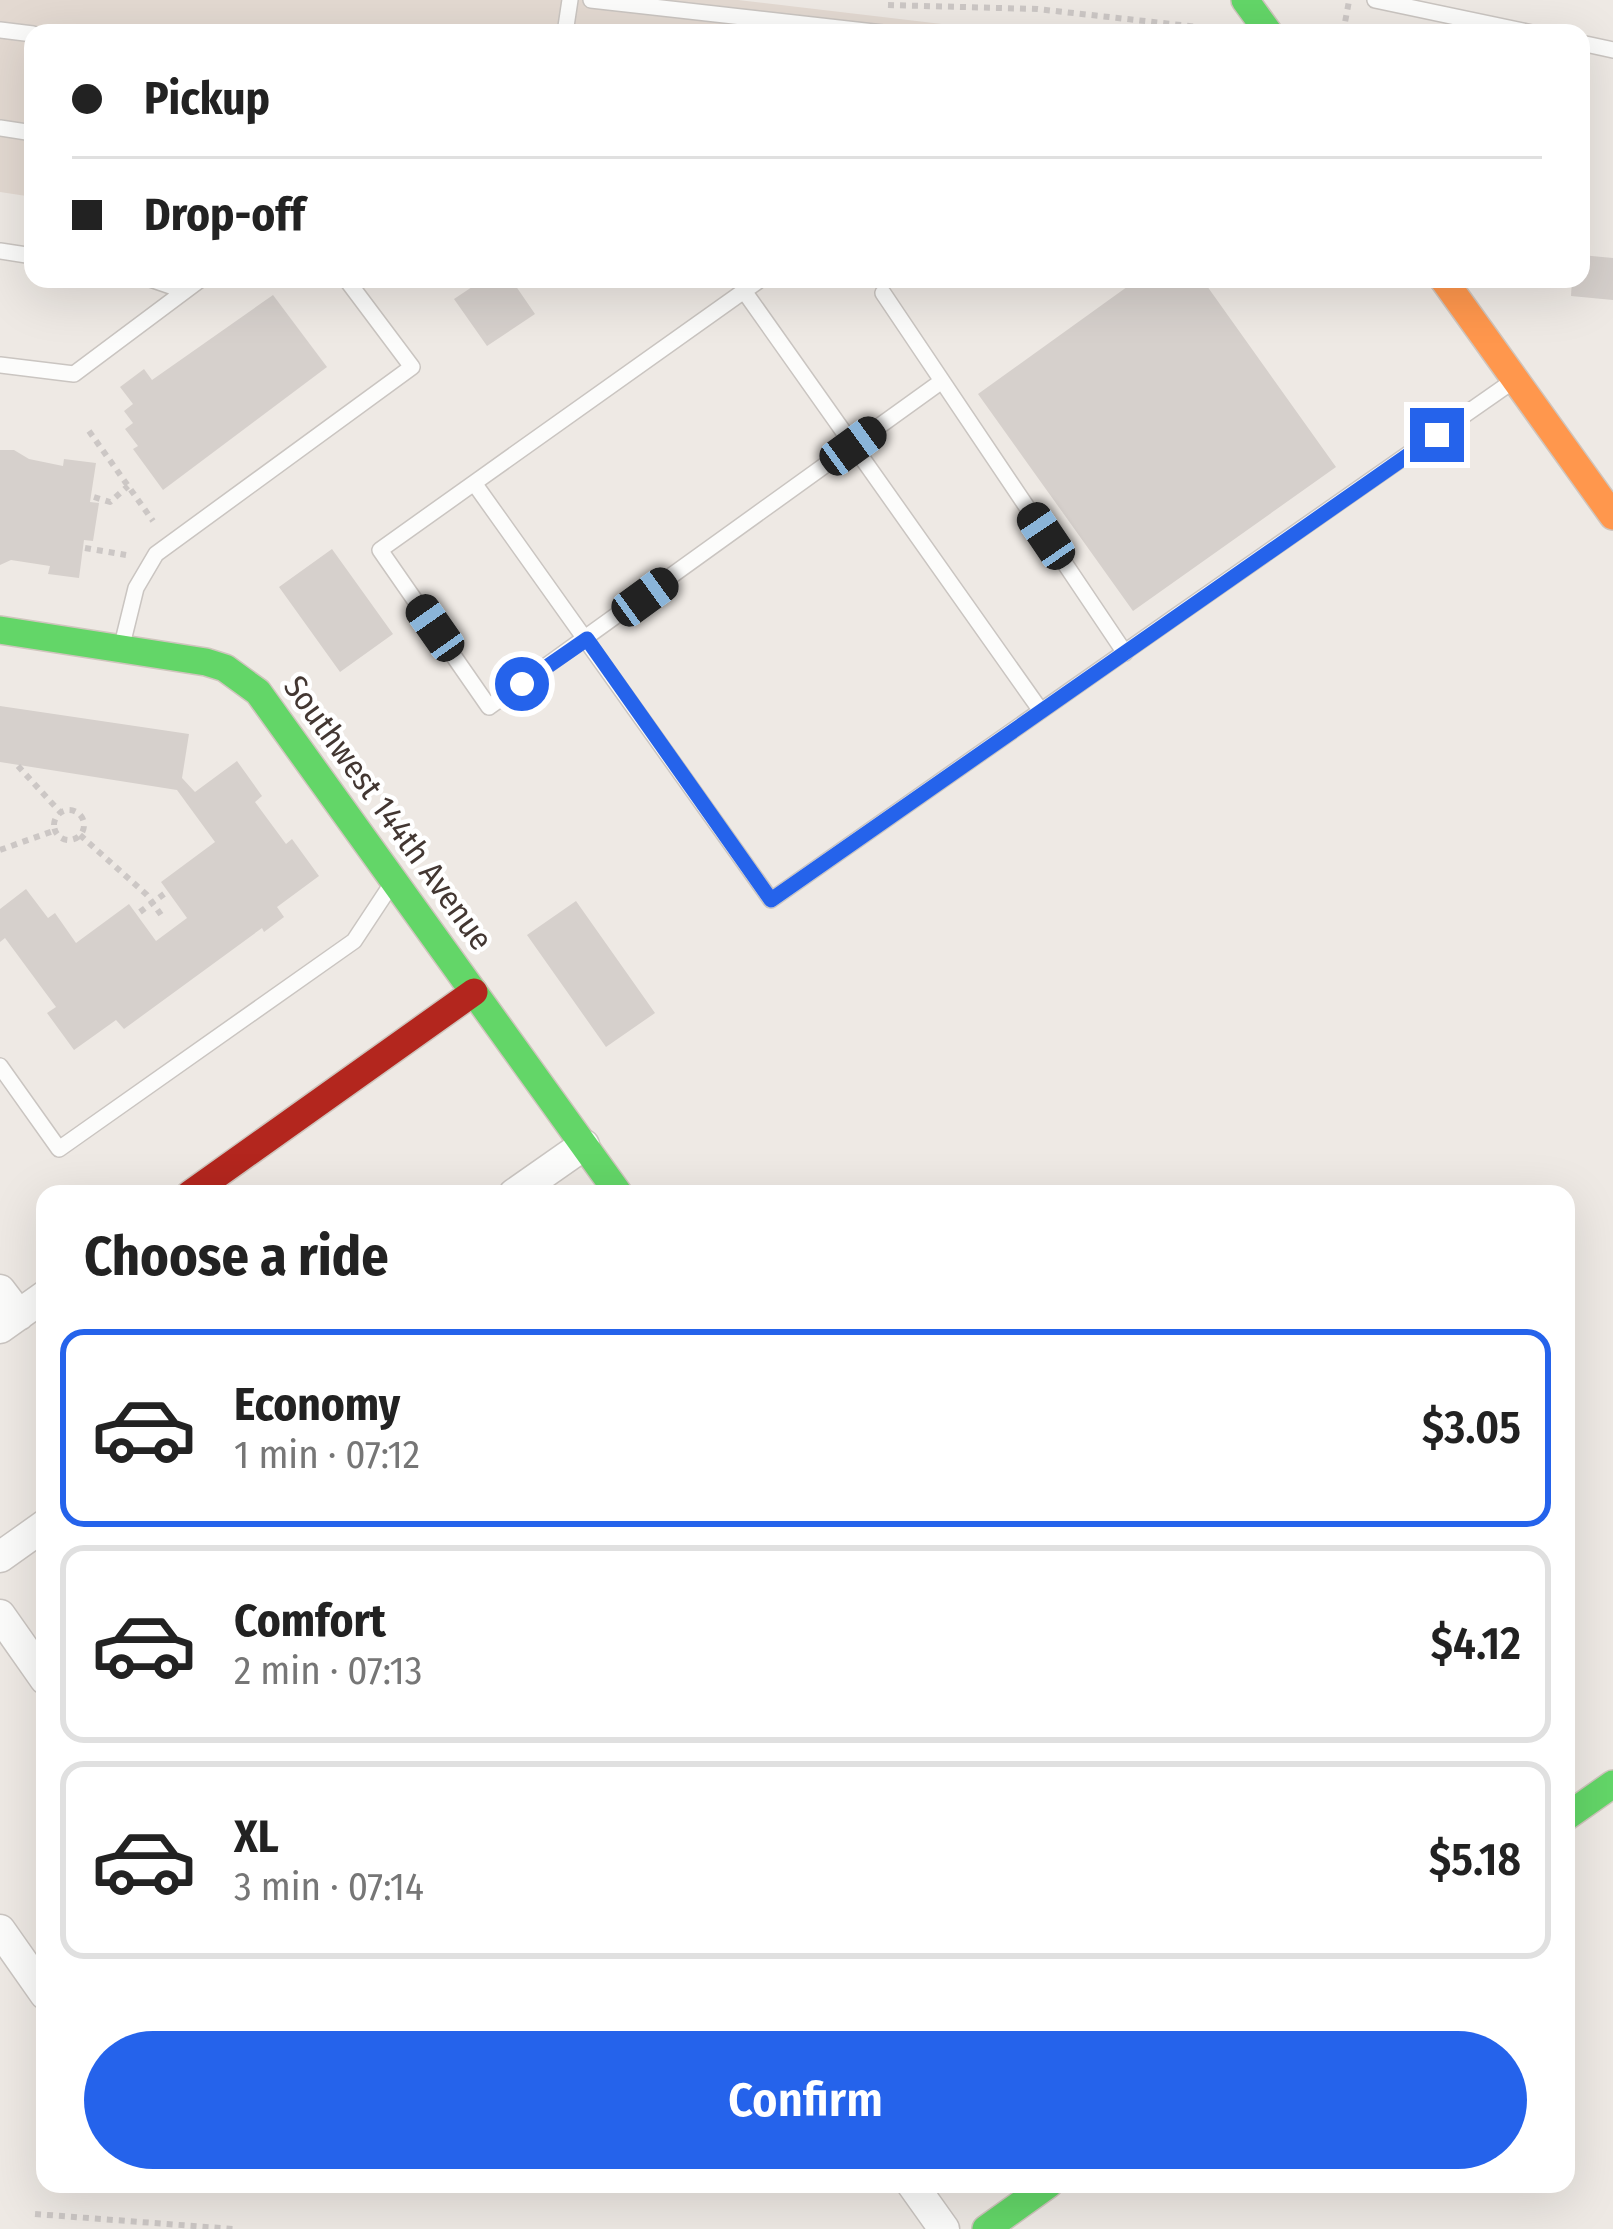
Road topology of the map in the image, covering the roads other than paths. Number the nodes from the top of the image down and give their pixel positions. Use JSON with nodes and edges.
{"nodes":[{"id":1,"x":591,"y":0,"type":"edge"},
{"id":2,"x":1375,"y":0,"type":"edge"},
{"id":3,"x":803,"y":24,"type":"edge"},
{"id":4,"x":1489,"y":24,"type":"edge"},
{"id":5,"x":179,"y":288,"type":"edge"},
{"id":6,"x":188,"y":288,"type":"edge"},
{"id":7,"x":353,"y":288,"type":"edge"},
{"id":8,"x":748,"y":288,"type":"edge"},
{"id":9,"x":1449,"y":288,"type":"edge"},
{"id":10,"x":185,"y":290,"type":"junction"},
{"id":11,"x":744,"y":291,"type":"junction"},
{"id":12,"x":883,"y":293,"type":"dead end"},
{"id":13,"x":0,"y":364,"type":"edge"},
{"id":14,"x":1515,"y":380,"type":"junction"},
{"id":15,"x":942,"y":381,"type":"junction"},
{"id":16,"x":853,"y":446,"type":"junction"},
{"id":17,"x":474,"y":483,"type":"junction"},
{"id":18,"x":1608,"y":499,"type":"edge"},
{"id":19,"x":0,"y":630,"type":"edge"},
{"id":20,"x":587,"y":639,"type":"junction"},
{"id":21,"x":121,"y":648,"type":"junction"},
{"id":22,"x":1124,"y":653,"type":"junction"},
{"id":23,"x":1042,"y":711,"type":"junction"},
{"id":24,"x":394,"y":880,"type":"junction"},
{"id":25,"x":474,"y":992,"type":"junction"},
{"id":26,"x":0,"y":1066,"type":"edge"},
{"id":27,"x":584,"y":1145,"type":"junction"},
{"id":28,"x":203,"y":1185,"type":"edge"},
{"id":29,"x":527,"y":1185,"type":"edge"},
{"id":30,"x":613,"y":1185,"type":"edge"},
{"id":31,"x":0,"y":1290,"type":"edge"},
{"id":32,"x":36,"y":1303,"type":"edge"},
{"id":33,"x":9,"y":1322,"type":"edge"},
{"id":34,"x":36,"y":1532,"type":"edge"},
{"id":35,"x":0,"y":1557,"type":"edge"},
{"id":36,"x":0,"y":1615,"type":"edge"},
{"id":37,"x":36,"y":1666,"type":"edge"},
{"id":38,"x":1613,"y":1784,"type":"edge"},
{"id":39,"x":1575,"y":1811,"type":"edge"},
{"id":40,"x":0,"y":1930,"type":"edge"},
{"id":41,"x":36,"y":1981,"type":"edge"},
{"id":42,"x":918,"y":2193,"type":"edge"},
{"id":43,"x":1036,"y":2193,"type":"edge"},
{"id":44,"x":944,"y":2229,"type":"edge"},
{"id":45,"x":986,"y":2229,"type":"edge"}],
"edges":[{"from":1,"to":3,"type":"lane"},
{"from":2,"to":4,"type":"lane"},
{"from":5,"to":10,"type":"lane"},
{"from":6,"to":10,"type":"lane"},
{"from":7,"to":21,"type":"lane"},
{"from":8,"to":11,"type":"lane"},
{"from":9,"to":14,"type":"street"},
{"from":10,"to":13,"type":"lane"},
{"from":11,"to":16,"type":"lane"},
{"from":11,"to":17,"type":"lane"},
{"from":12,"to":15,"type":"lane"},
{"from":14,"to":18,"type":"street"},
{"from":14,"to":22,"type":"lane"},
{"from":15,"to":16,"type":"lane"},
{"from":15,"to":22,"type":"lane"},
{"from":16,"to":20,"type":"lane"},
{"from":16,"to":23,"type":"lane"},
{"from":17,"to":20,"type":"lane"},
{"from":17,"to":20,"type":"lane"},
{"from":19,"to":21,"type":"street","name":"Southwest 144th Avenue"},
{"from":20,"to":23,"type":"lane"},
{"from":21,"to":24,"type":"street","name":"Southwest 144th Avenue"},
{"from":22,"to":23,"type":"lane"},
{"from":24,"to":25,"type":"street","name":"Southwest 144th Avenue"},
{"from":24,"to":26,"type":"lane"},
{"from":25,"to":27,"type":"street","name":"Southwest 144th Avenue"},
{"from":25,"to":28,"type":"street"},
{"from":27,"to":29,"type":"street"},
{"from":27,"to":30,"type":"street","name":"Southwest 144th Avenue"},
{"from":31,"to":33,"type":"street"},
{"from":32,"to":33,"type":"street"},
{"from":34,"to":35,"type":"street"},
{"from":36,"to":37,"type":"street"},
{"from":38,"to":39,"type":"street"},
{"from":40,"to":41,"type":"street"},
{"from":42,"to":44,"type":"street"},
{"from":43,"to":45,"type":"street"}]}
